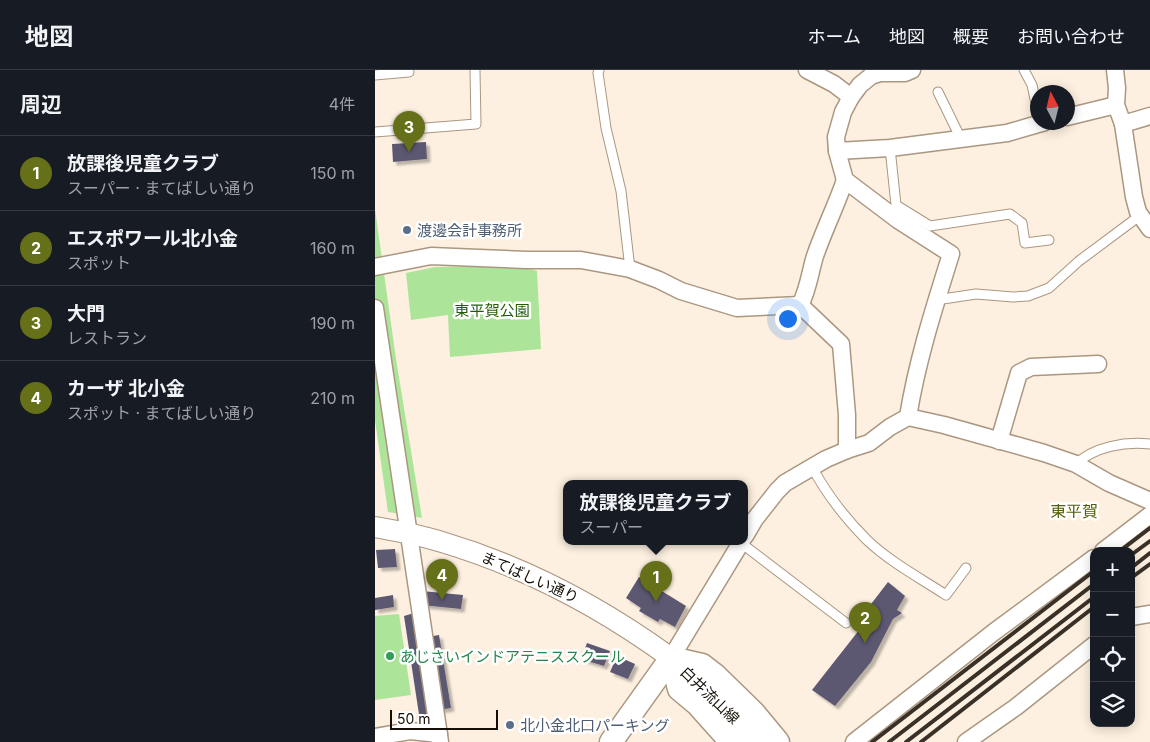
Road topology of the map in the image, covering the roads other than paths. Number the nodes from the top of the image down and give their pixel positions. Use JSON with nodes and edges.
{"nodes":[{"id":1,"x":475,"y":70,"type":"edge"},
{"id":2,"x":599,"y":70,"type":"edge"},
{"id":3,"x":807,"y":70,"type":"edge"},
{"id":4,"x":913,"y":70,"type":"edge"},
{"id":5,"x":1024,"y":70,"type":"edge"},
{"id":6,"x":1115,"y":70,"type":"edge"},
{"id":7,"x":409,"y":72,"type":"dead end"},
{"id":8,"x":375,"y":75,"type":"edge"},
{"id":9,"x":1032,"y":85,"type":"edge"},
{"id":10,"x":938,"y":92,"type":"dead end"},
{"id":11,"x":851,"y":97,"type":"junction"},
{"id":12,"x":1116,"y":104,"type":"junction"},
{"id":13,"x":1075,"y":115,"type":"edge"},
{"id":14,"x":1150,"y":116,"type":"edge"},
{"id":15,"x":1030,"y":124,"type":"edge"},
{"id":16,"x":1123,"y":124,"type":"junction"},
{"id":17,"x":375,"y":132,"type":"edge"},
{"id":18,"x":961,"y":139,"type":"junction"},
{"id":19,"x":890,"y":148,"type":"junction"},
{"id":20,"x":837,"y":151,"type":"junction"},
{"id":21,"x":845,"y":180,"type":"junction"},
{"id":22,"x":1146,"y":223,"type":"edge"},
{"id":23,"x":1049,"y":240,"type":"dead end"},
{"id":24,"x":375,"y":267,"type":"edge"},
{"id":25,"x":630,"y":269,"type":"junction"},
{"id":26,"x":936,"y":300,"type":"junction"},
{"id":27,"x":800,"y":305,"type":"junction"},
{"id":28,"x":375,"y":308,"type":"edge"},
{"id":29,"x":1098,"y":364,"type":"dead end"},
{"id":30,"x":908,"y":417,"type":"junction"},
{"id":31,"x":999,"y":441,"type":"junction"},
{"id":32,"x":1150,"y":444,"type":"edge"},
{"id":33,"x":847,"y":450,"type":"junction"},
{"id":34,"x":1076,"y":464,"type":"junction"},
{"id":35,"x":812,"y":467,"type":"junction"},
{"id":36,"x":1150,"y":500,"type":"edge"},
{"id":37,"x":1150,"y":515,"type":"edge"},
{"id":38,"x":375,"y":527,"type":"edge"},
{"id":39,"x":748,"y":531,"type":"edge"},
{"id":40,"x":410,"y":534,"type":"junction"},
{"id":41,"x":748,"y":544,"type":"edge"},
{"id":42,"x":740,"y":545,"type":"edge"},
{"id":43,"x":1108,"y":547,"type":"edge"},
{"id":44,"x":1090,"y":561,"type":"edge"},
{"id":45,"x":966,"y":568,"type":"dead end"},
{"id":46,"x":1150,"y":614,"type":"edge"},
{"id":47,"x":1135,"y":616,"type":"edge"},
{"id":48,"x":847,"y":623,"type":"dead end"},
{"id":49,"x":1090,"y":648,"type":"edge"},
{"id":50,"x":671,"y":658,"type":"junction"},
{"id":51,"x":375,"y":737,"type":"edge"},
{"id":52,"x":439,"y":738,"type":"edge"},
{"id":53,"x":611,"y":742,"type":"edge"},
{"id":54,"x":731,"y":742,"type":"edge"},
{"id":55,"x":755,"y":742,"type":"edge"},
{"id":56,"x":778,"y":742,"type":"edge"},
{"id":57,"x":854,"y":742,"type":"edge"},
{"id":58,"x":966,"y":742,"type":"edge"}],
"edges":[{"from":1,"to":17,"type":"lane"},
{"from":2,"to":25,"type":"lane"},
{"from":3,"to":11,"type":"street"},
{"from":4,"to":11,"type":"street"},
{"from":5,"to":9,"type":"lane"},
{"from":6,"to":12,"type":"street"},
{"from":7,"to":8,"type":"lane"},
{"from":10,"to":18,"type":"lane"},
{"from":11,"to":20,"type":"street"},
{"from":12,"to":13,"type":"street"},
{"from":12,"to":16,"type":"street"},
{"from":14,"to":16,"type":"street"},
{"from":15,"to":18,"type":"street"},
{"from":16,"to":22,"type":"street"},
{"from":18,"to":19,"type":"street"},
{"from":19,"to":20,"type":"street"},
{"from":19,"to":23,"type":"lane"},
{"from":20,"to":21,"type":"street"},
{"from":21,"to":26,"type":"street"},
{"from":21,"to":27,"type":"street"},
{"from":22,"to":26,"type":"lane"},
{"from":24,"to":25,"type":"street"},
{"from":25,"to":27,"type":"street"},
{"from":26,"to":30,"type":"street"},
{"from":27,"to":33,"type":"street"},
{"from":28,"to":40,"type":"street"},
{"from":29,"to":31,"type":"street"},
{"from":30,"to":31,"type":"street"},
{"from":30,"to":33,"type":"street"},
{"from":31,"to":34,"type":"street"},
{"from":32,"to":34,"type":"lane"},
{"from":33,"to":35,"type":"street"},
{"from":34,"to":36,"type":"street"},
{"from":35,"to":39,"type":"street"},
{"from":35,"to":45,"type":"lane"},
{"from":37,"to":43,"type":"street"},
{"from":38,"to":40,"type":"street","name":"まてばしい通り"},
{"from":40,"to":50,"type":"street","name":"まてばしい通り"},
{"from":40,"to":52,"type":"street"},
{"from":41,"to":48,"type":"lane"},
{"from":42,"to":50,"type":"street"},
{"from":44,"to":57,"type":"street"},
{"from":46,"to":47,"type":"street"},
{"from":49,"to":58,"type":"street"},
{"from":50,"to":53,"type":"main road","name":"白井流山線"},
{"from":50,"to":54,"type":"main road"},
{"from":50,"to":55,"type":"main road","name":"白井流山線"},
{"from":50,"to":56,"type":"main road"},
{"from":51,"to":52,"type":"street"}]}
